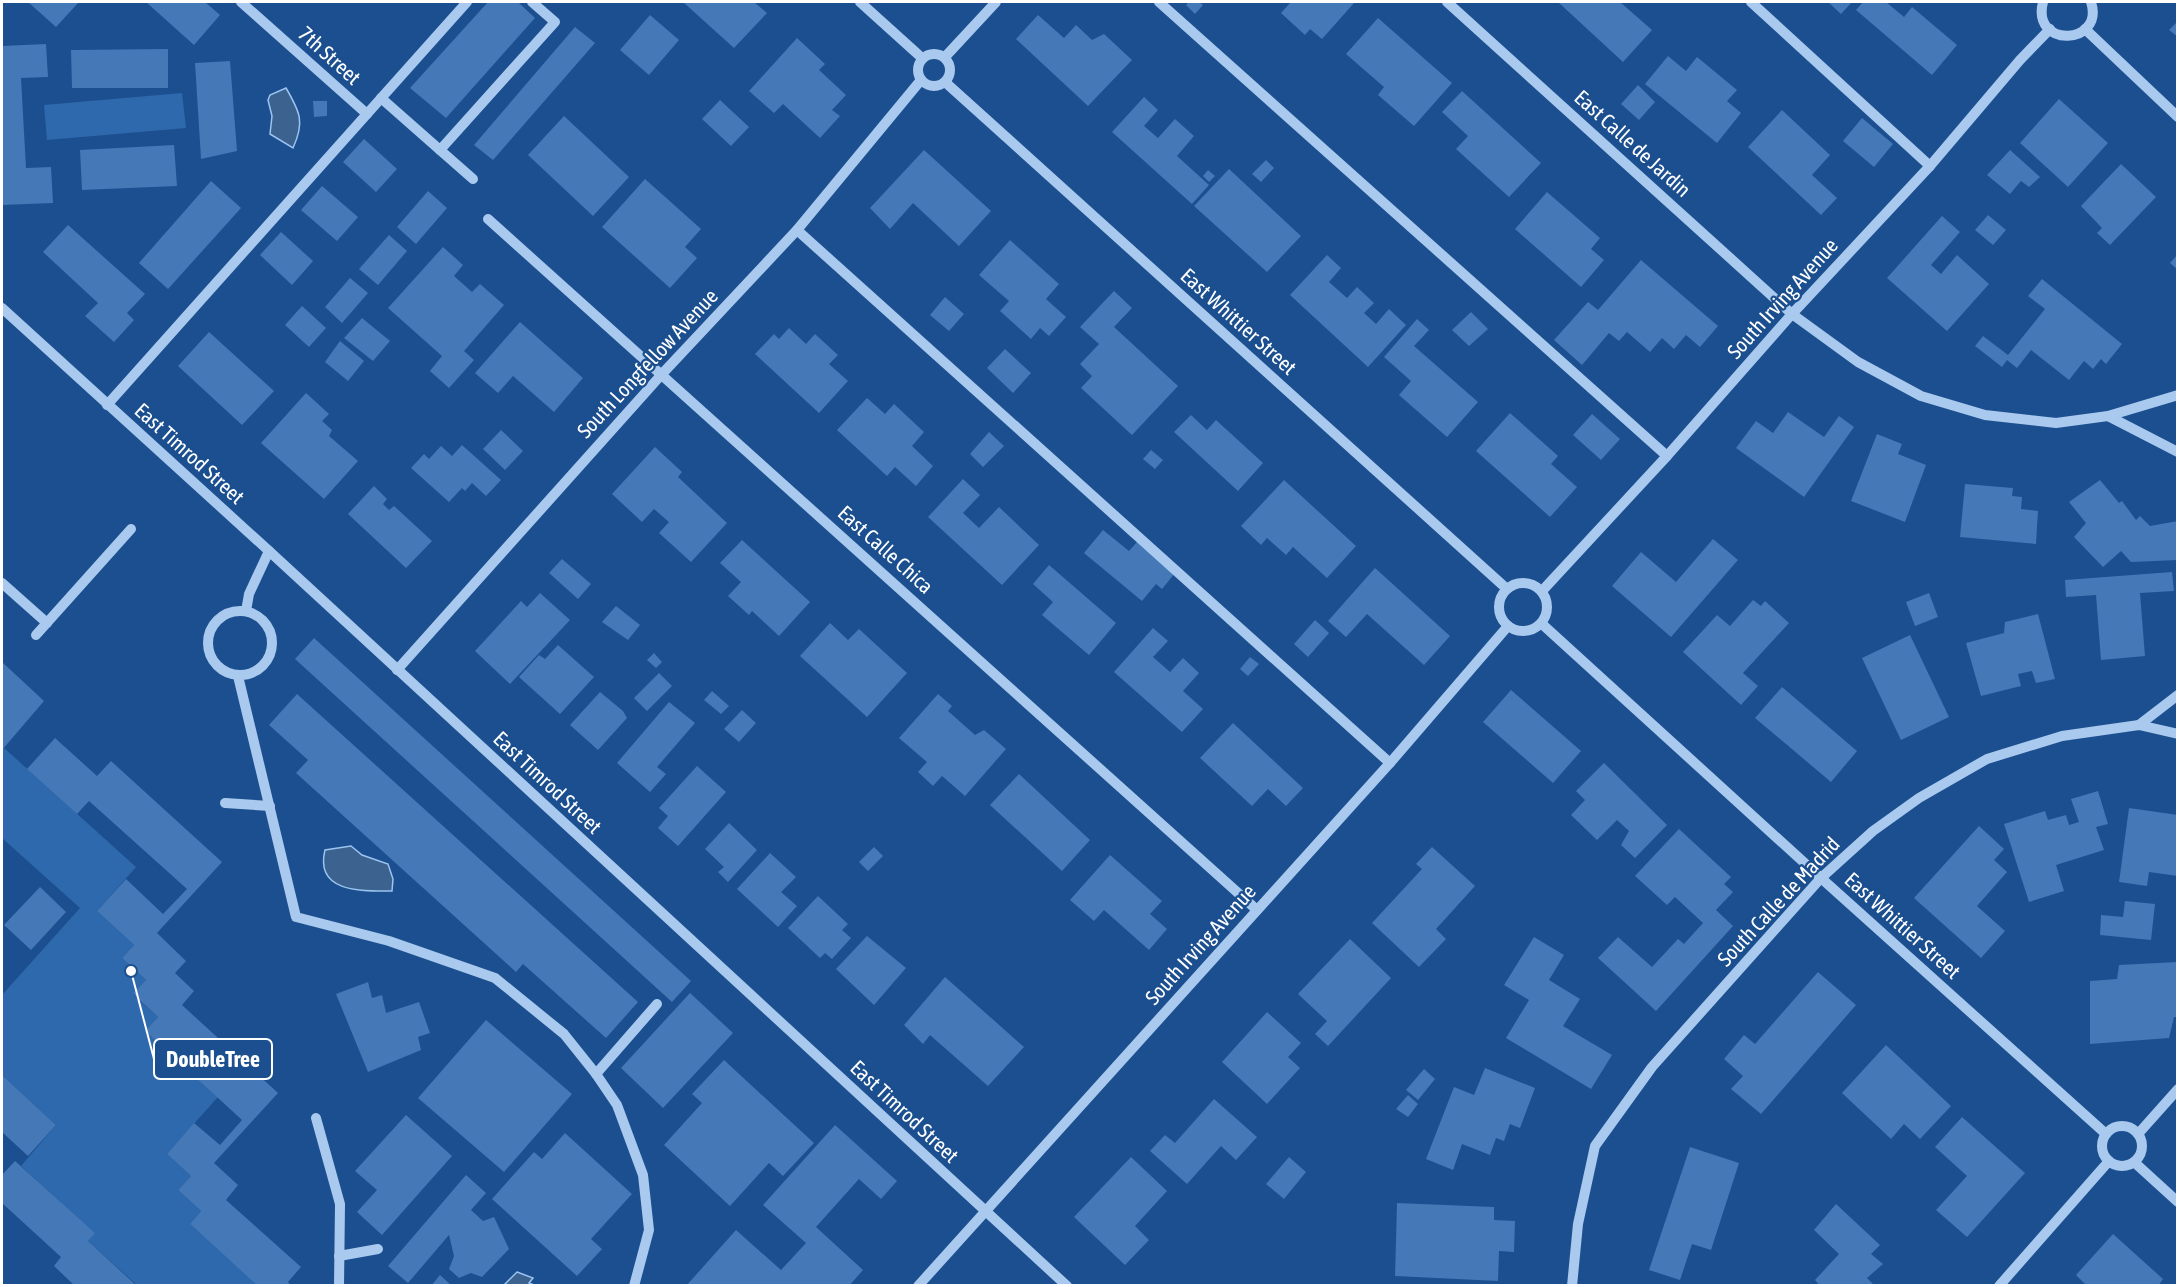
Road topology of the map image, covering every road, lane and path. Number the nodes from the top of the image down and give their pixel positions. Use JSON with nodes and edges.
{"nodes":[{"id":1,"x":241,"y":2,"type":"edge"},
{"id":2,"x":467,"y":2,"type":"edge"},
{"id":3,"x":532,"y":2,"type":"edge"},
{"id":4,"x":860,"y":2,"type":"edge"},
{"id":5,"x":996,"y":2,"type":"edge"},
{"id":6,"x":1159,"y":2,"type":"edge"},
{"id":7,"x":1447,"y":2,"type":"edge"},
{"id":8,"x":1751,"y":2,"type":"edge"},
{"id":9,"x":2043,"y":2,"type":"edge"},
{"id":10,"x":2091,"y":2,"type":"edge"},
{"id":11,"x":2050,"y":29,"type":"junction"},
{"id":12,"x":2085,"y":29,"type":"junction"},
{"id":13,"x":945,"y":57,"type":"junction"},
{"id":14,"x":922,"y":58,"type":"junction"},
{"id":15,"x":921,"y":80,"type":"junction"},
{"id":16,"x":945,"y":82,"type":"junction"},
{"id":17,"x":381,"y":98,"type":"junction"},
{"id":18,"x":367,"y":114,"type":"junction"},
{"id":19,"x":2178,"y":117,"type":"edge"},
{"id":20,"x":440,"y":150,"type":"junction"},
{"id":21,"x":1930,"y":166,"type":"junction"},
{"id":22,"x":473,"y":179,"type":"dead end"},
{"id":23,"x":488,"y":219,"type":"dead end"},
{"id":24,"x":797,"y":230,"type":"junction"},
{"id":25,"x":2,"y":308,"type":"edge"},
{"id":26,"x":1792,"y":314,"type":"junction"},
{"id":27,"x":662,"y":374,"type":"junction"},
{"id":28,"x":2178,"y":395,"type":"edge"},
{"id":29,"x":107,"y":405,"type":"junction"},
{"id":30,"x":2108,"y":416,"type":"junction"},
{"id":31,"x":2178,"y":452,"type":"edge"},
{"id":32,"x":1667,"y":456,"type":"junction"},
{"id":33,"x":131,"y":529,"type":"dead end"},
{"id":34,"x":269,"y":551,"type":"junction"},
{"id":35,"x":2,"y":583,"type":"edge"},
{"id":36,"x":1507,"y":589,"type":"junction"},
{"id":37,"x":1542,"y":591,"type":"junction"},
{"id":38,"x":246,"y":611,"type":"junction"},
{"id":39,"x":47,"y":623,"type":"junction"},
{"id":40,"x":1542,"y":624,"type":"junction"},
{"id":41,"x":1508,"y":626,"type":"junction"},
{"id":42,"x":36,"y":635,"type":"dead end"},
{"id":43,"x":397,"y":670,"type":"junction"},
{"id":44,"x":238,"y":676,"type":"junction"},
{"id":45,"x":2178,"y":695,"type":"edge"},
{"id":46,"x":2139,"y":725,"type":"junction"},
{"id":47,"x":2178,"y":734,"type":"edge"},
{"id":48,"x":1390,"y":763,"type":"junction"},
{"id":49,"x":225,"y":803,"type":"dead end"},
{"id":50,"x":270,"y":806,"type":"junction"},
{"id":51,"x":1821,"y":878,"type":"junction"},
{"id":52,"x":1257,"y":910,"type":"junction"},
{"id":53,"x":657,"y":1004,"type":"dead end"},
{"id":54,"x":596,"y":1074,"type":"junction"},
{"id":55,"x":2178,"y":1089,"type":"edge"},
{"id":56,"x":316,"y":1118,"type":"dead end"},
{"id":57,"x":2106,"y":1134,"type":"junction"},
{"id":58,"x":2138,"y":1134,"type":"junction"},
{"id":59,"x":2109,"y":1161,"type":"junction"},
{"id":60,"x":2134,"y":1162,"type":"junction"},
{"id":61,"x":2178,"y":1202,"type":"edge"},
{"id":62,"x":985,"y":1211,"type":"junction"},
{"id":63,"x":378,"y":1249,"type":"dead end"},
{"id":64,"x":339,"y":1256,"type":"junction"},
{"id":65,"x":339,"y":1286,"type":"edge"},
{"id":66,"x":634,"y":1286,"type":"edge"},
{"id":67,"x":918,"y":1286,"type":"edge"},
{"id":68,"x":1067,"y":1286,"type":"edge"},
{"id":69,"x":1572,"y":1286,"type":"edge"},
{"id":70,"x":1999,"y":1286,"type":"edge"}],
"edges":[{"from":1,"to":18,"type":"street","name":"7th Street"},
{"from":2,"to":17,"type":"street"},
{"from":3,"to":20,"type":"street"},
{"from":4,"to":14,"type":"street"},
{"from":5,"to":13,"type":"street"},
{"from":6,"to":32,"type":"street"},
{"from":7,"to":26,"type":"street","name":"East Calle de Jardin"},
{"from":8,"to":21,"type":"street"},
{"from":9,"to":11,"type":"street"},
{"from":10,"to":12,"type":"street"},
{"from":11,"to":12,"type":"street"},
{"from":11,"to":21,"type":"street","name":"South Irving Avenue"},
{"from":12,"to":19,"type":"street"},
{"from":13,"to":14,"type":"street"},
{"from":13,"to":16,"type":"street"},
{"from":14,"to":15,"type":"street"},
{"from":15,"to":16,"type":"street"},
{"from":15,"to":24,"type":"street","name":"South Longfellow Avenue"},
{"from":16,"to":36,"type":"street","name":"East Whittier Street"},
{"from":17,"to":18,"type":"street"},
{"from":17,"to":20,"type":"street"},
{"from":18,"to":29,"type":"street"},
{"from":20,"to":22,"type":"street"},
{"from":21,"to":26,"type":"street","name":"South Irving Avenue"},
{"from":23,"to":27,"type":"street","name":"East Calle Chica"},
{"from":24,"to":27,"type":"street","name":"South Longfellow Avenue"},
{"from":24,"to":48,"type":"street"},
{"from":25,"to":29,"type":"street","name":"East Timrod Street"},
{"from":26,"to":30,"type":"street","name":"East Calle de Jardin"},
{"from":26,"to":32,"type":"street","name":"South Irving Avenue"},
{"from":27,"to":43,"type":"street","name":"South Longfellow Avenue"},
{"from":27,"to":52,"type":"street","name":"East Calle Chica"},
{"from":28,"to":30,"type":"street","name":"East Calle de Jardin"},
{"from":29,"to":34,"type":"street","name":"East Timrod Street"},
{"from":30,"to":31,"type":"street"},
{"from":32,"to":37,"type":"street","name":"South Irving Avenue"},
{"from":33,"to":39,"type":"street"},
{"from":34,"to":38,"type":"street"},
{"from":34,"to":43,"type":"street","name":"East Timrod Street"},
{"from":35,"to":39,"type":"street"},
{"from":36,"to":37,"type":"street"},
{"from":36,"to":41,"type":"street"},
{"from":37,"to":40,"type":"street"},
{"from":38,"to":44,"type":"street"},
{"from":38,"to":44,"type":"street"},
{"from":39,"to":42,"type":"street"},
{"from":40,"to":41,"type":"street"},
{"from":40,"to":51,"type":"street","name":"East Whittier Street"},
{"from":41,"to":48,"type":"street","name":"South Irving Avenue"},
{"from":43,"to":62,"type":"street","name":"East Timrod Street"},
{"from":44,"to":50,"type":"street"},
{"from":45,"to":46,"type":"street"},
{"from":46,"to":47,"type":"street","name":"South Calle de Madrid"},
{"from":46,"to":51,"type":"street","name":"South Calle de Madrid"},
{"from":48,"to":52,"type":"street","name":"South Irving Avenue"},
{"from":49,"to":50,"type":"street"},
{"from":50,"to":54,"type":"street"},
{"from":51,"to":57,"type":"street","name":"East Whittier Street"},
{"from":51,"to":69,"type":"street","name":"South Calle de Madrid"},
{"from":52,"to":62,"type":"street","name":"South Irving Avenue"},
{"from":53,"to":54,"type":"street"},
{"from":54,"to":66,"type":"street"},
{"from":55,"to":58,"type":"street"},
{"from":56,"to":64,"type":"street"},
{"from":57,"to":58,"type":"street"},
{"from":57,"to":59,"type":"street"},
{"from":58,"to":60,"type":"street"},
{"from":59,"to":60,"type":"street"},
{"from":59,"to":70,"type":"street"},
{"from":60,"to":61,"type":"street"},
{"from":62,"to":67,"type":"street","name":"South Irving Avenue"},
{"from":62,"to":68,"type":"street","name":"East Timrod Street"},
{"from":63,"to":64,"type":"street"},
{"from":64,"to":65,"type":"street"}]}
